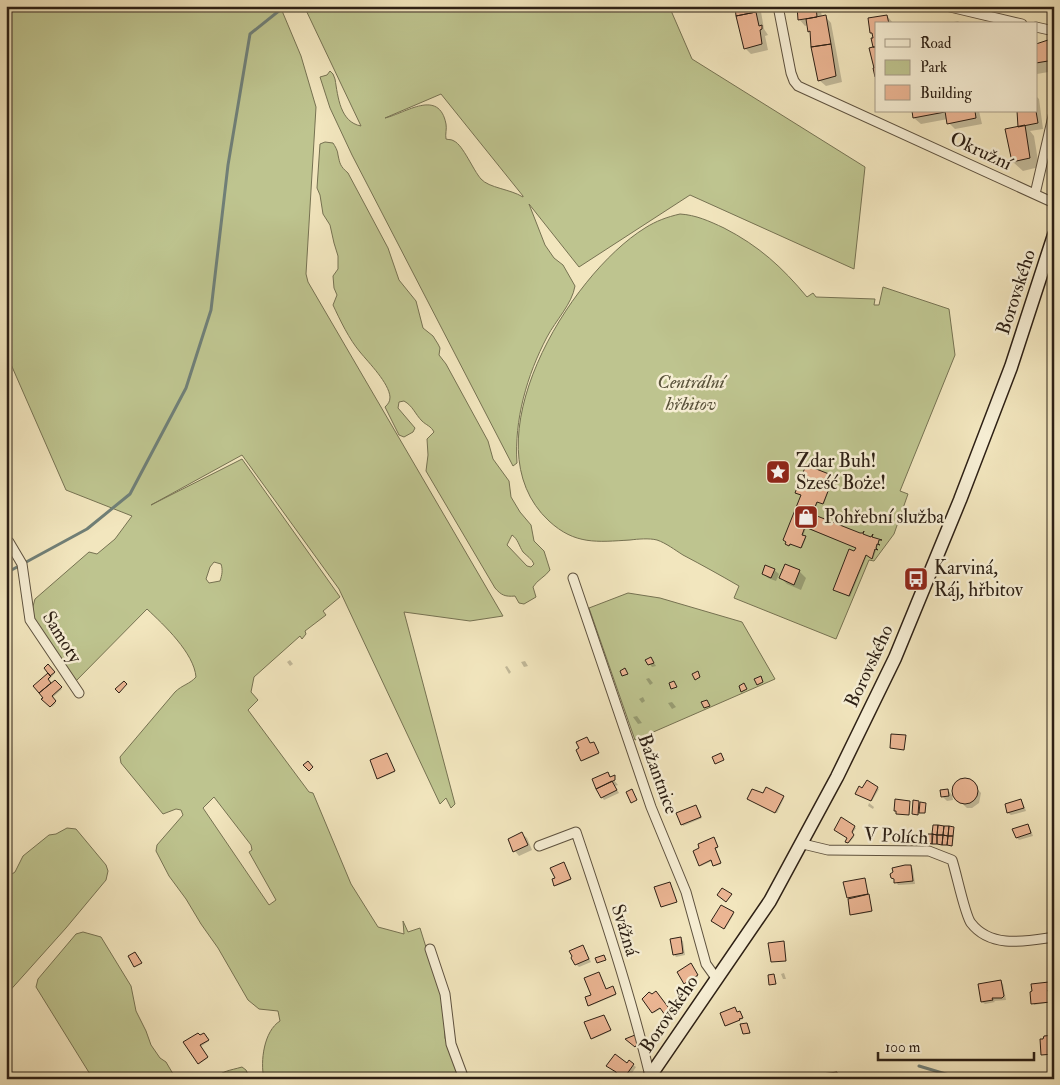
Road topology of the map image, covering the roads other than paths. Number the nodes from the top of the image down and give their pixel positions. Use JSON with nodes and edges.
{"nodes":[{"id":1,"x":778,"y":6,"type":"edge"},
{"id":2,"x":946,"y":6,"type":"edge"},
{"id":3,"x":1014,"y":22,"type":"edge"},
{"id":4,"x":1038,"y":27,"type":"edge"},
{"id":5,"x":1054,"y":31,"type":"edge"},
{"id":6,"x":1054,"y":112,"type":"edge"},
{"id":7,"x":1034,"y":194,"type":"junction"},
{"id":8,"x":1054,"y":203,"type":"edge"},
{"id":9,"x":1054,"y":235,"type":"edge"},
{"id":10,"x":6,"y":540,"type":"edge"},
{"id":11,"x":573,"y":578,"type":"dead end"},
{"id":12,"x":79,"y":693,"type":"dead end"},
{"id":13,"x":803,"y":844,"type":"junction"},
{"id":14,"x":539,"y":846,"type":"dead end"},
{"id":15,"x":1054,"y":937,"type":"edge"},
{"id":16,"x":430,"y":949,"type":"dead end"},
{"id":17,"x":716,"y":978,"type":"junction"},
{"id":18,"x":649,"y":1077,"type":"edge"},
{"id":19,"x":464,"y":1079,"type":"edge"}],
"edges":[{"from":1,"to":7,"type":"street","name":"Okružní"},
{"from":2,"to":3,"type":"street"},
{"from":4,"to":5,"type":"street"},
{"from":6,"to":7,"type":"street","name":"Okružní"},
{"from":7,"to":8,"type":"street","name":"Okružní"},
{"from":9,"to":13,"type":"main road","name":"Borovského"},
{"from":10,"to":12,"type":"street","name":"Samoty"},
{"from":11,"to":17,"type":"street","name":"Bažantnice"},
{"from":13,"to":15,"type":"street","name":"V Polích"},
{"from":13,"to":17,"type":"main road","name":"Borovského"},
{"from":14,"to":18,"type":"street","name":"Svážná"},
{"from":16,"to":19,"type":"street"},
{"from":17,"to":18,"type":"main road","name":"Borovského"}]}
